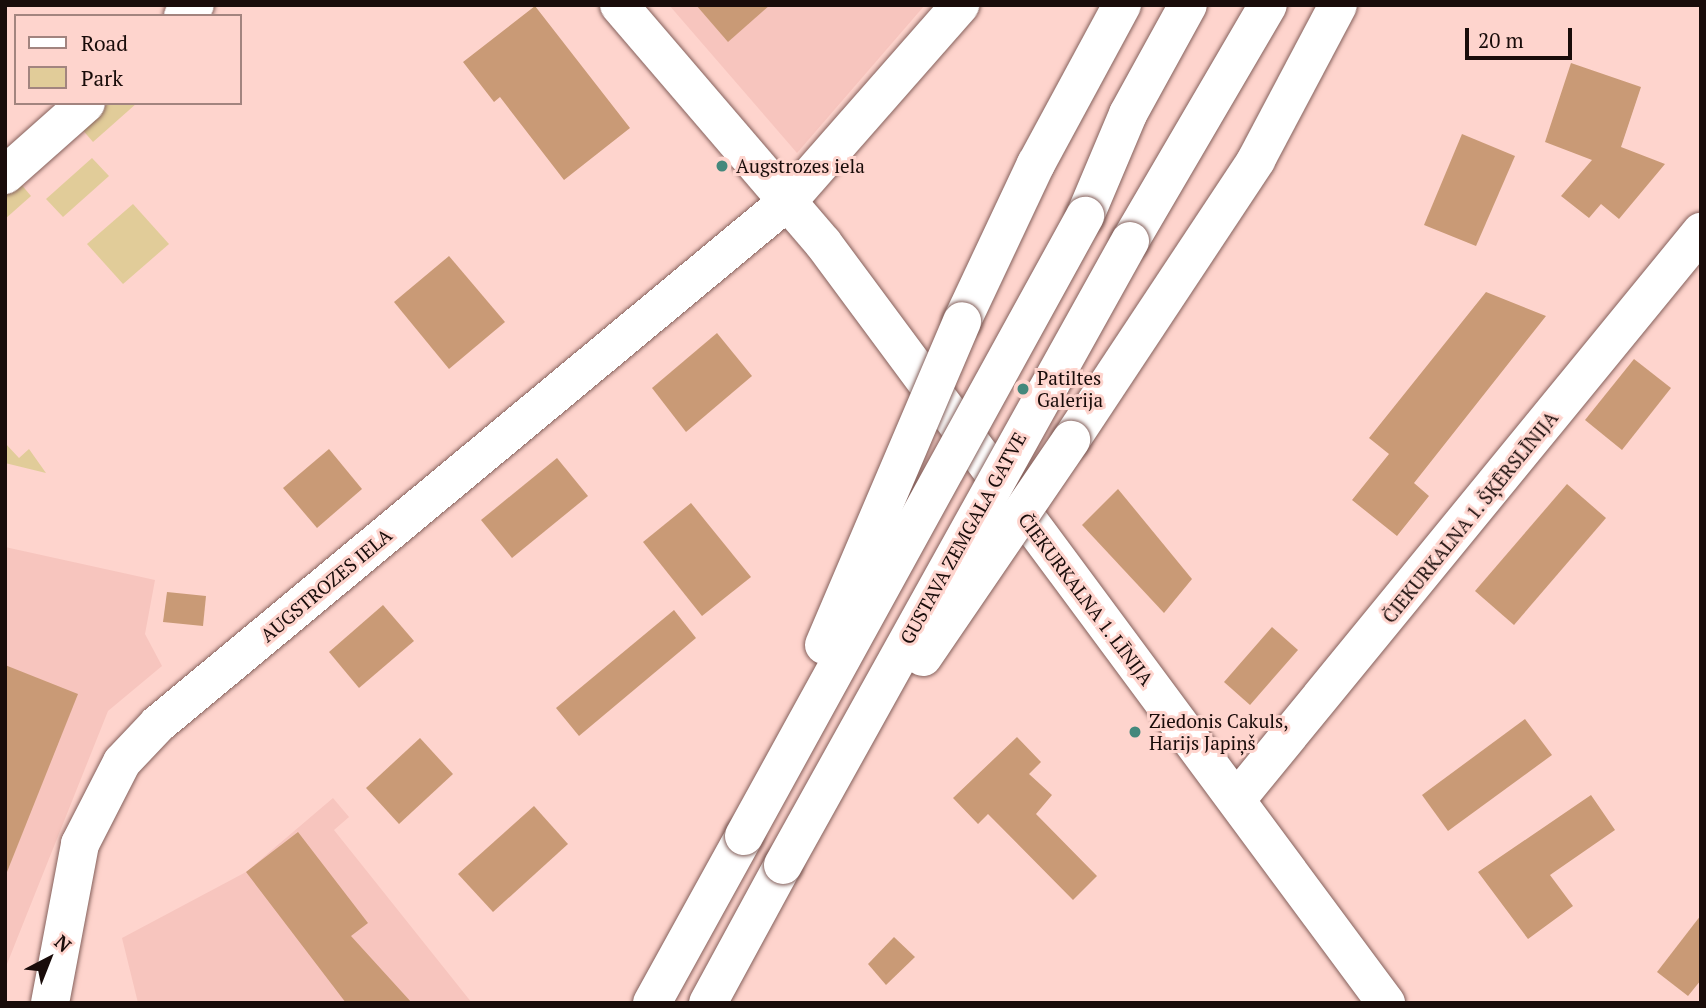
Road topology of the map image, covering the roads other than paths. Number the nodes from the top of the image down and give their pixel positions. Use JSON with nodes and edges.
{"nodes":[{"id":1,"x":619,"y":5,"type":"edge"},
{"id":2,"x":960,"y":5,"type":"edge"},
{"id":3,"x":1122,"y":5,"type":"edge"},
{"id":4,"x":1188,"y":5,"type":"edge"},
{"id":5,"x":1268,"y":5,"type":"edge"},
{"id":6,"x":1338,"y":5,"type":"edge"},
{"id":7,"x":84,"y":105,"type":"edge"},
{"id":8,"x":5,"y":175,"type":"edge"},
{"id":9,"x":788,"y":201,"type":"junction"},
{"id":10,"x":1701,"y":232,"type":"edge"},
{"id":11,"x":1237,"y":799,"type":"junction"},
{"id":12,"x":744,"y":836,"type":"junction"},
{"id":13,"x":783,"y":865,"type":"junction"},
{"id":14,"x":50,"y":1003,"type":"edge"},
{"id":15,"x":652,"y":1003,"type":"edge"},
{"id":16,"x":708,"y":1003,"type":"edge"},
{"id":17,"x":1386,"y":1003,"type":"edge"}],
"edges":[{"from":1,"to":9,"type":"main road","name":"ČIEKURKALNA 1. LĪNIJA"},
{"from":2,"to":9,"type":"main road","name":"AUGSTROZES IELA"},
{"from":3,"to":12,"type":"main road","bridge":true},
{"from":4,"to":12,"type":"main road","bridge":true},
{"from":5,"to":13,"type":"main road","name":"GUSTAVA ZEMGALA GATVE","bridge":true},
{"from":6,"to":13,"type":"main road","bridge":true},
{"from":7,"to":8,"type":"main road"},
{"from":9,"to":11,"type":"main road","name":"ČIEKURKALNA 1. LĪNIJA"},
{"from":9,"to":14,"type":"main road","name":"AUGSTROZES IELA"},
{"from":10,"to":11,"type":"main road","name":"ČIEKURKALNA 1. ŠĶĒRSLĪNIJA"},
{"from":11,"to":17,"type":"main road","name":"ČIEKURKALNA 1. LĪNIJA"},
{"from":12,"to":15,"type":"main road"},
{"from":13,"to":16,"type":"main road","name":"GUSTAVA ZEMGALA GATVE"}]}
